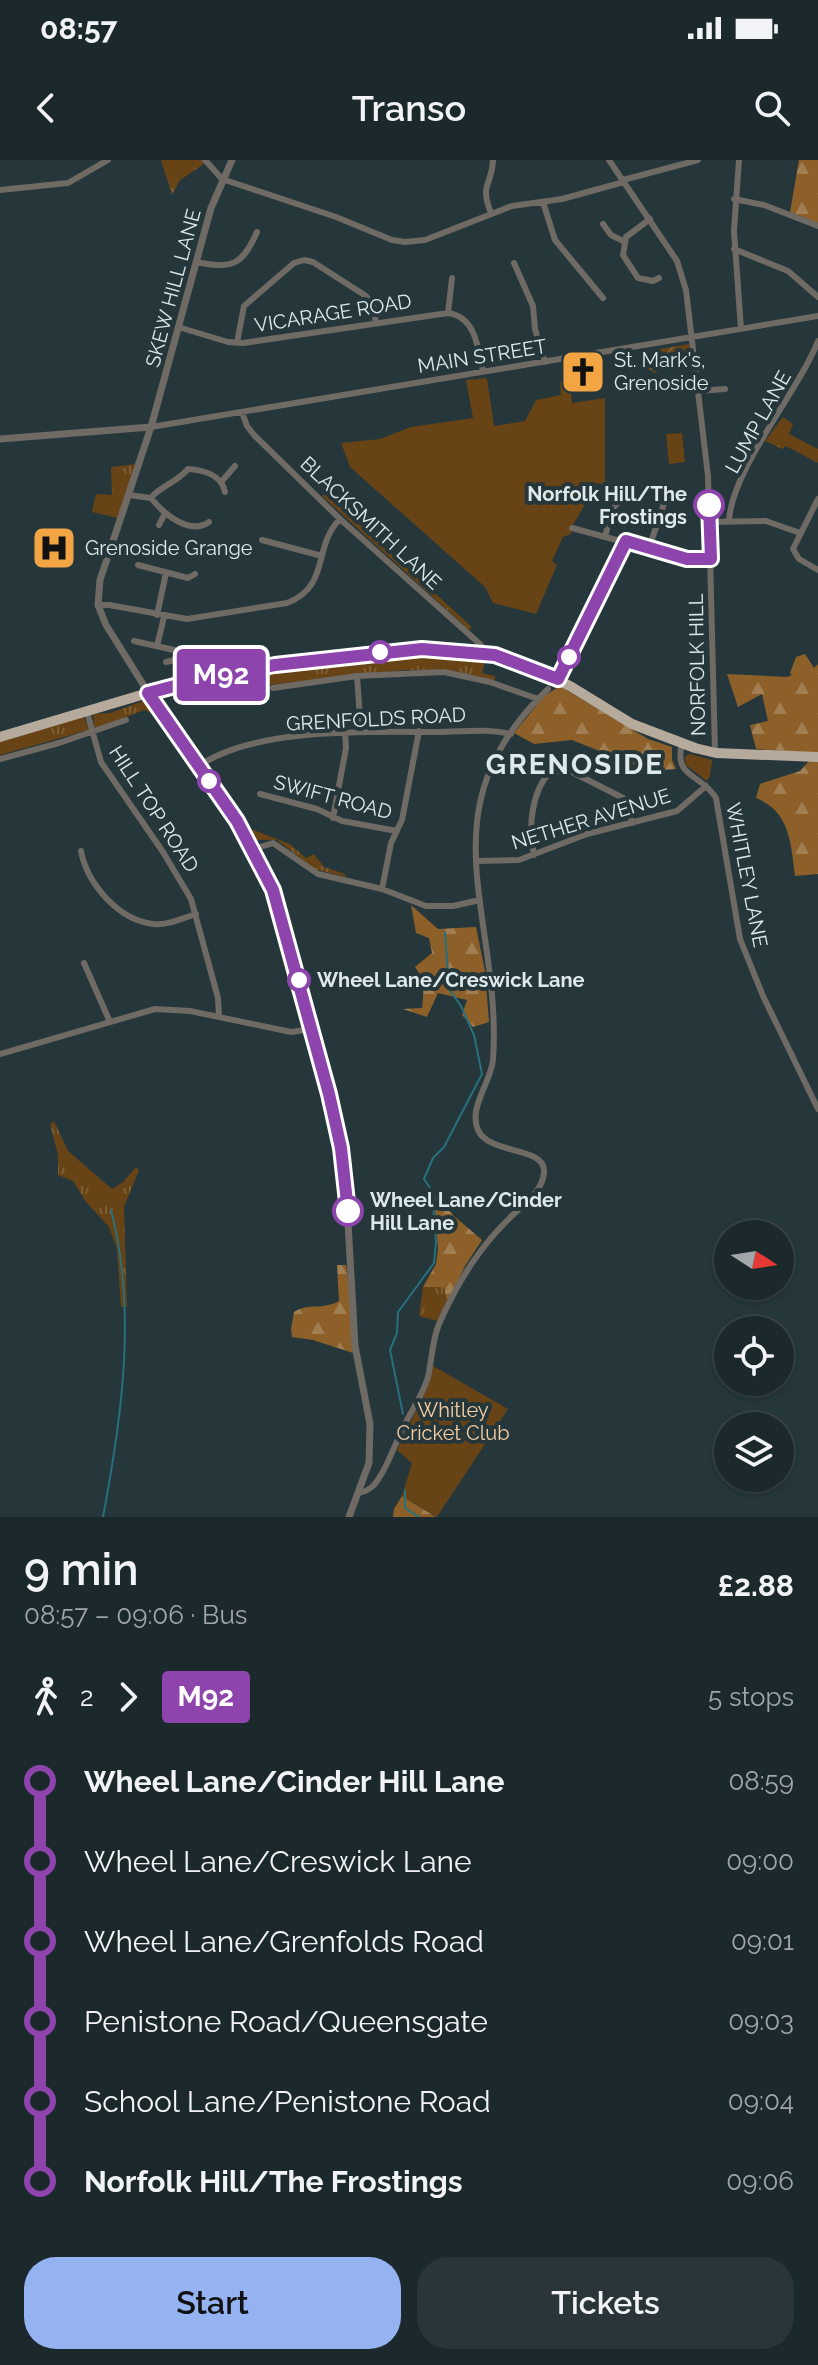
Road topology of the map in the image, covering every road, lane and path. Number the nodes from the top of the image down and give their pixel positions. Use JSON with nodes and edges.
{"nodes":[{"id":1,"x":108,"y":160,"type":"edge"},
{"id":2,"x":205,"y":160,"type":"edge"},
{"id":3,"x":232,"y":160,"type":"edge"},
{"id":4,"x":493,"y":160,"type":"edge"},
{"id":5,"x":610,"y":160,"type":"edge"},
{"id":6,"x":698,"y":160,"type":"edge"},
{"id":7,"x":739,"y":160,"type":"edge"},
{"id":8,"x":222,"y":179,"type":"junction"},
{"id":9,"x":624,"y":181,"type":"junction"},
{"id":10,"x":0,"y":190,"type":"edge"},
{"id":11,"x":734,"y":199,"type":"junction"},
{"id":12,"x":543,"y":202,"type":"junction"},
{"id":13,"x":491,"y":213,"type":"junction"},
{"id":14,"x":650,"y":219,"type":"junction"},
{"id":15,"x":603,"y":224,"type":"dead end"},
{"id":16,"x":818,"y":226,"type":"edge"},
{"id":17,"x":257,"y":232,"type":"dead end"},
{"id":18,"x":623,"y":241,"type":"junction"},
{"id":19,"x":734,"y":249,"type":"junction"},
{"id":20,"x":196,"y":262,"type":"junction"},
{"id":21,"x":514,"y":263,"type":"dead end"},
{"id":22,"x":452,"y":278,"type":"dead end"},
{"id":23,"x":659,"y":278,"type":"dead end"},
{"id":24,"x":818,"y":297,"type":"edge"},
{"id":25,"x":603,"y":298,"type":"dead end"},
{"id":26,"x":448,"y":313,"type":"junction"},
{"id":27,"x":818,"y":316,"type":"edge"},
{"id":28,"x":376,"y":323,"type":"junction"},
{"id":29,"x":178,"y":327,"type":"junction"},
{"id":30,"x":741,"y":329,"type":"junction"},
{"id":31,"x":693,"y":337,"type":"junction"},
{"id":32,"x":237,"y":343,"type":"junction"},
{"id":33,"x":817,"y":344,"type":"edge"},
{"id":34,"x":545,"y":362,"type":"junction"},
{"id":35,"x":483,"y":372,"type":"junction"},
{"id":36,"x":725,"y":389,"type":"dead end"},
{"id":37,"x":699,"y":391,"type":"junction"},
{"id":38,"x":242,"y":412,"type":"junction"},
{"id":39,"x":151,"y":427,"type":"junction"},
{"id":40,"x":0,"y":439,"type":"edge"},
{"id":41,"x":180,"y":463,"type":"dead end"},
{"id":42,"x":235,"y":466,"type":"dead end"},
{"id":43,"x":188,"y":469,"type":"junction"},
{"id":44,"x":222,"y":481,"type":"junction"},
{"id":45,"x":669,"y":489,"type":"dead end"},
{"id":46,"x":225,"y":492,"type":"dead end"},
{"id":47,"x":129,"y":495,"type":"junction"},
{"id":48,"x":151,"y":498,"type":"junction"},
{"id":49,"x":818,"y":499,"type":"edge"},
{"id":50,"x":617,"y":504,"type":"dead end"},
{"id":51,"x":165,"y":513,"type":"junction"},
{"id":52,"x":810,"y":515,"type":"junction"},
{"id":53,"x":818,"y":518,"type":"edge"},
{"id":54,"x":340,"y":519,"type":"junction"},
{"id":55,"x":729,"y":520,"type":"junction"},
{"id":56,"x":209,"y":522,"type":"dead end"},
{"id":57,"x":710,"y":522,"type":"junction"},
{"id":58,"x":159,"y":525,"type":"dead end"},
{"id":59,"x":572,"y":528,"type":"dead end"},
{"id":60,"x":800,"y":533,"type":"junction"},
{"id":61,"x":605,"y":537,"type":"junction"},
{"id":62,"x":262,"y":540,"type":"dead end"},
{"id":63,"x":626,"y":541,"type":"junction"},
{"id":64,"x":649,"y":548,"type":"junction"},
{"id":65,"x":322,"y":556,"type":"junction"},
{"id":66,"x":147,"y":557,"type":"dead end"},
{"id":67,"x":711,"y":559,"type":"junction"},
{"id":68,"x":818,"y":570,"type":"edge"},
{"id":69,"x":166,"y":573,"type":"junction"},
{"id":70,"x":195,"y":574,"type":"dead end"},
{"id":71,"x":98,"y":605,"type":"junction"},
{"id":72,"x":160,"y":616,"type":"junction"},
{"id":73,"x":134,"y":641,"type":"dead end"},
{"id":74,"x":157,"y":646,"type":"junction"},
{"id":75,"x":483,"y":653,"type":"junction"},
{"id":76,"x":197,"y":655,"type":"dead end"},
{"id":77,"x":179,"y":659,"type":"junction"},
{"id":78,"x":166,"y":662,"type":"dead end"},
{"id":79,"x":357,"y":676,"type":"junction"},
{"id":80,"x":558,"y":679,"type":"junction"},
{"id":81,"x":273,"y":688,"type":"dead end"},
{"id":82,"x":548,"y":689,"type":"dead end"},
{"id":83,"x":148,"y":693,"type":"junction"},
{"id":84,"x":538,"y":699,"type":"junction"},
{"id":85,"x":87,"y":712,"type":"junction"},
{"id":86,"x":126,"y":720,"type":"dead end"},
{"id":87,"x":419,"y":731,"type":"junction"},
{"id":88,"x":345,"y":732,"type":"junction"},
{"id":89,"x":361,"y":732,"type":"junction"},
{"id":90,"x":92,"y":733,"type":"junction"},
{"id":91,"x":511,"y":734,"type":"junction"},
{"id":92,"x":0,"y":737,"type":"edge"},
{"id":93,"x":682,"y":744,"type":"junction"},
{"id":94,"x":716,"y":753,"type":"junction"},
{"id":95,"x":818,"y":757,"type":"edge"},
{"id":96,"x":0,"y":759,"type":"edge"},
{"id":97,"x":199,"y":766,"type":"junction"},
{"id":98,"x":706,"y":786,"type":"junction"},
{"id":99,"x":260,"y":794,"type":"dead end"},
{"id":100,"x":333,"y":818,"type":"junction"},
{"id":101,"x":632,"y":823,"type":"junction"},
{"id":102,"x":397,"y":831,"type":"junction"},
{"id":103,"x":254,"y":849,"type":"junction"},
{"id":104,"x":81,"y":851,"type":"dead end"},
{"id":105,"x":534,"y":855,"type":"junction"},
{"id":106,"x":477,"y":861,"type":"junction"},
{"id":107,"x":382,"y":889,"type":"junction"},
{"id":108,"x":480,"y":900,"type":"junction"},
{"id":109,"x":196,"y":914,"type":"junction"},
{"id":110,"x":84,"y":963,"type":"dead end"},
{"id":111,"x":219,"y":1016,"type":"junction"},
{"id":112,"x":110,"y":1022,"type":"junction"},
{"id":113,"x":312,"y":1029,"type":"junction"},
{"id":114,"x":0,"y":1054,"type":"edge"},
{"id":115,"x":818,"y":1109,"type":"edge"},
{"id":116,"x":358,"y":1493,"type":"junction"},
{"id":117,"x":349,"y":1517,"type":"edge"}],
"edges":[{"from":1,"to":10,"type":"street"},
{"from":2,"to":8,"type":"street"},
{"from":3,"to":8,"type":"street","name":"SKEW HILL LANE"},
{"from":4,"to":13,"type":"street"},
{"from":5,"to":9,"type":"street","name":"NORFOLK HILL"},
{"from":6,"to":9,"type":"street"},
{"from":7,"to":11,"type":"street"},
{"from":8,"to":13,"type":"street"},
{"from":8,"to":20,"type":"street","name":"SKEW HILL LANE"},
{"from":9,"to":12,"type":"street"},
{"from":9,"to":14,"type":"street","name":"NORFOLK HILL"},
{"from":11,"to":16,"type":"street"},
{"from":11,"to":19,"type":"street"},
{"from":12,"to":13,"type":"street"},
{"from":12,"to":25,"type":"street"},
{"from":14,"to":18,"type":"street"},
{"from":14,"to":31,"type":"street","name":"NORFOLK HILL"},
{"from":15,"to":18,"type":"street"},
{"from":17,"to":20,"type":"street"},
{"from":18,"to":23,"type":"street"},
{"from":19,"to":24,"type":"street"},
{"from":19,"to":30,"type":"street"},
{"from":20,"to":29,"type":"street","name":"SKEW HILL LANE"},
{"from":21,"to":34,"type":"street"},
{"from":22,"to":26,"type":"street"},
{"from":26,"to":28,"type":"street","name":"VICARAGE ROAD"},
{"from":26,"to":35,"type":"street"},
{"from":27,"to":30,"type":"street","name":"MAIN STREET"},
{"from":28,"to":32,"type":"street","name":"VICARAGE ROAD"},
{"from":28,"to":32,"type":"street"},
{"from":29,"to":32,"type":"street","name":"VICARAGE ROAD"},
{"from":29,"to":39,"type":"street","name":"SKEW HILL LANE"},
{"from":30,"to":31,"type":"street","name":"MAIN STREET"},
{"from":31,"to":34,"type":"street","name":"MAIN STREET"},
{"from":31,"to":37,"type":"street","name":"NORFOLK HILL"},
{"from":33,"to":55,"type":"street","name":"LUMP LANE"},
{"from":34,"to":35,"type":"street","name":"MAIN STREET"},
{"from":35,"to":38,"type":"street","name":"MAIN STREET"},
{"from":36,"to":37,"type":"street"},
{"from":37,"to":57,"type":"street","name":"NORFOLK HILL"},
{"from":38,"to":39,"type":"street","name":"MAIN STREET"},
{"from":38,"to":54,"type":"street","name":"BLACKSMITH LANE"},
{"from":39,"to":40,"type":"street"},
{"from":39,"to":47,"type":"street","name":"SKEW HILL LANE"},
{"from":41,"to":43,"type":"street"},
{"from":42,"to":44,"type":"street"},
{"from":43,"to":44,"type":"street"},
{"from":43,"to":48,"type":"street"},
{"from":44,"to":46,"type":"street"},
{"from":45,"to":64,"type":"street"},
{"from":47,"to":48,"type":"street"},
{"from":47,"to":71,"type":"street","name":"SKEW HILL LANE"},
{"from":48,"to":51,"type":"street"},
{"from":49,"to":52,"type":"street"},
{"from":50,"to":61,"type":"street"},
{"from":51,"to":56,"type":"street"},
{"from":51,"to":58,"type":"street"},
{"from":52,"to":53,"type":"street"},
{"from":52,"to":60,"type":"street"},
{"from":54,"to":65,"type":"street"},
{"from":54,"to":75,"type":"street","name":"BLACKSMITH LANE"},
{"from":55,"to":57,"type":"street"},
{"from":55,"to":60,"type":"street"},
{"from":57,"to":67,"type":"street","name":"NORFOLK HILL"},
{"from":59,"to":61,"type":"street"},
{"from":60,"to":68,"type":"street"},
{"from":61,"to":63,"type":"street"},
{"from":62,"to":65,"type":"street"},
{"from":63,"to":64,"type":"street"},
{"from":63,"to":80,"type":"street"},
{"from":64,"to":67,"type":"street"},
{"from":65,"to":72,"type":"street"},
{"from":66,"to":69,"type":"street"},
{"from":67,"to":94,"type":"street","name":"NORFOLK HILL"},
{"from":69,"to":70,"type":"street"},
{"from":69,"to":72,"type":"street"},
{"from":71,"to":72,"type":"street"},
{"from":71,"to":83,"type":"street"},
{"from":72,"to":74,"type":"street"},
{"from":73,"to":74,"type":"street"},
{"from":74,"to":77,"type":"street"},
{"from":75,"to":80,"type":"highway"},
{"from":75,"to":83,"type":"highway"},
{"from":76,"to":77,"type":"street"},
{"from":77,"to":78,"type":"street"},
{"from":79,"to":81,"type":"street"},
{"from":79,"to":84,"type":"street"},
{"from":79,"to":89,"type":"street"},
{"from":80,"to":93,"type":"highway"},
{"from":82,"to":84,"type":"street"},
{"from":83,"to":85,"type":"highway"},
{"from":83,"to":97,"type":"street"},
{"from":84,"to":91,"type":"street"},
{"from":85,"to":90,"type":"street","name":"HILL TOP ROAD"},
{"from":85,"to":92,"type":"highway"},
{"from":86,"to":90,"type":"street"},
{"from":87,"to":89,"type":"street","name":"GRENFOLDS ROAD"},
{"from":87,"to":91,"type":"street","name":"GRENFOLDS ROAD"},
{"from":87,"to":102,"type":"street"},
{"from":88,"to":89,"type":"street","name":"GRENFOLDS ROAD"},
{"from":88,"to":97,"type":"street","name":"GRENFOLDS ROAD"},
{"from":88,"to":100,"type":"street"},
{"from":90,"to":96,"type":"street"},
{"from":90,"to":109,"type":"street","name":"HILL TOP ROAD"},
{"from":91,"to":106,"type":"street"},
{"from":93,"to":94,"type":"highway"},
{"from":93,"to":98,"type":"street","name":"WHITLEY LANE"},
{"from":94,"to":95,"type":"highway"},
{"from":97,"to":103,"type":"street"},
{"from":98,"to":101,"type":"street","name":"NETHER AVENUE"},
{"from":98,"to":115,"type":"street","name":"WHITLEY LANE"},
{"from":99,"to":100,"type":"street","name":"SWIFT ROAD"},
{"from":100,"to":102,"type":"street","name":"SWIFT ROAD"},
{"from":101,"to":105,"type":"street","name":"NETHER AVENUE"},
{"from":101,"to":105,"type":"street"},
{"from":102,"to":107,"type":"street"},
{"from":103,"to":107,"type":"street"},
{"from":103,"to":113,"type":"street"},
{"from":104,"to":109,"type":"street"},
{"from":105,"to":106,"type":"street","name":"NETHER AVENUE"},
{"from":106,"to":108,"type":"street"},
{"from":107,"to":108,"type":"street"},
{"from":108,"to":116,"type":"street"},
{"from":109,"to":111,"type":"street","name":"HILL TOP ROAD"},
{"from":110,"to":112,"type":"street"},
{"from":111,"to":112,"type":"street"},
{"from":111,"to":113,"type":"street"},
{"from":112,"to":114,"type":"street"},
{"from":113,"to":116,"type":"street"},
{"from":116,"to":117,"type":"street"}]}
